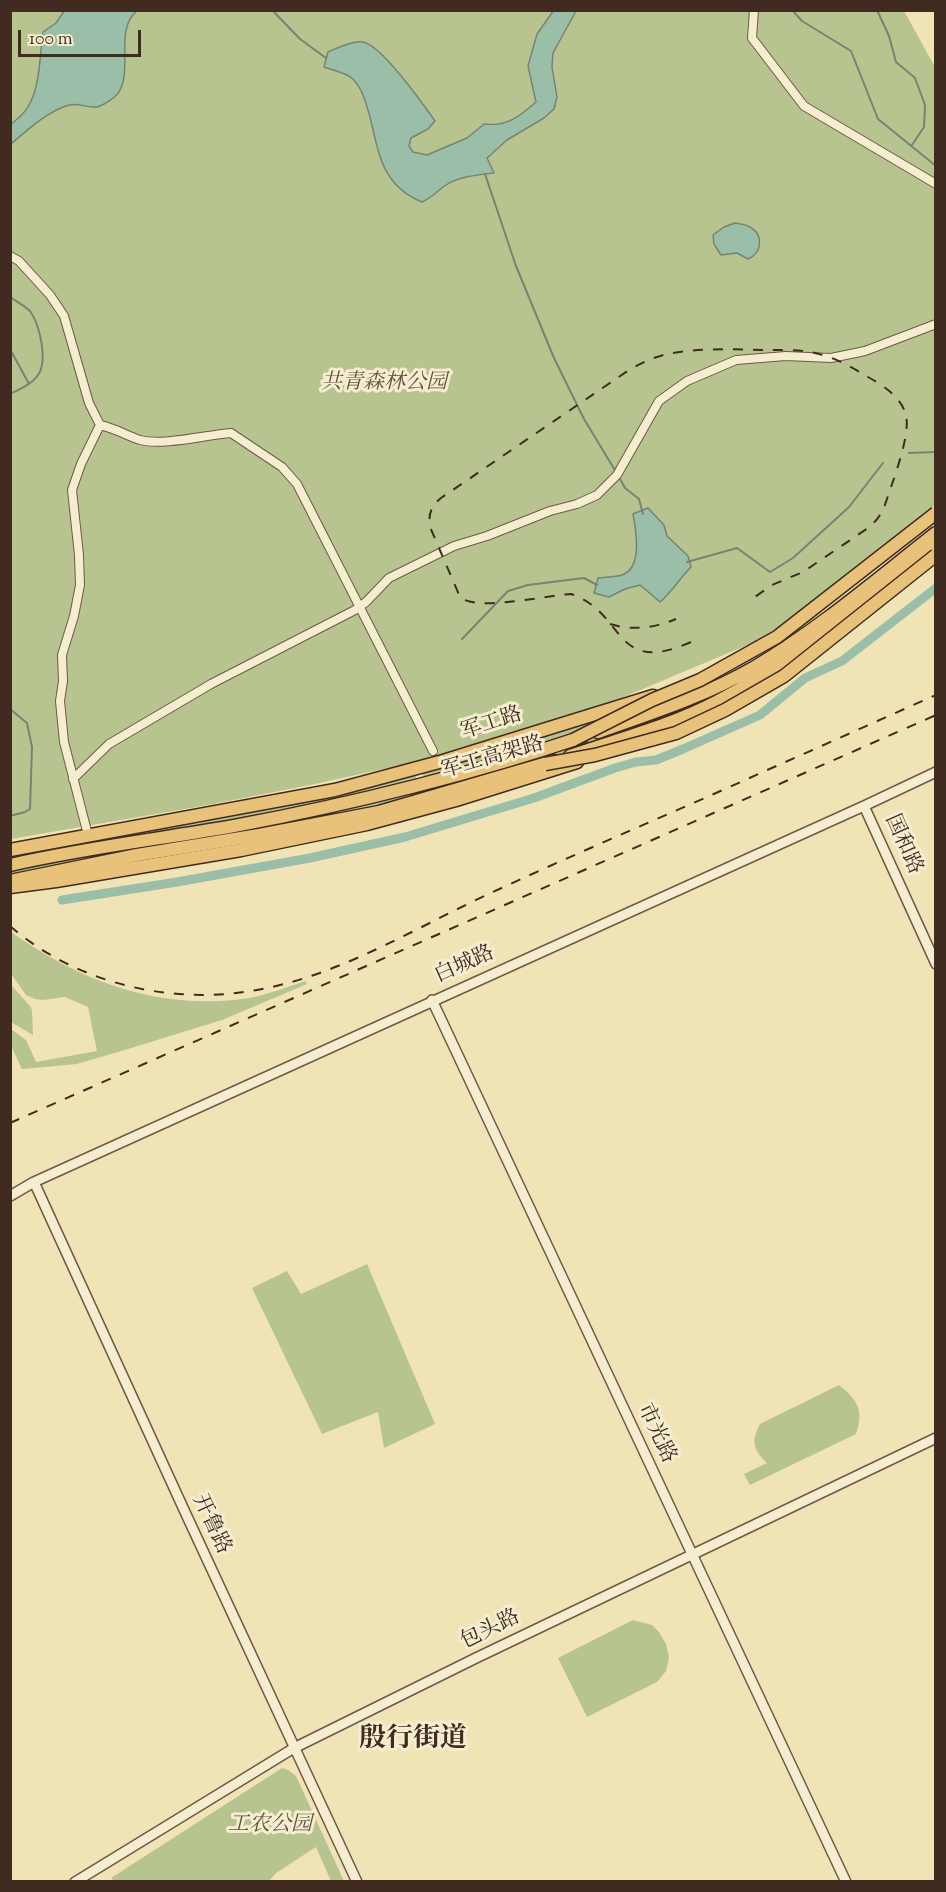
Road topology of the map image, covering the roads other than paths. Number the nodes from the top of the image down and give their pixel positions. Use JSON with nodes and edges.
{"nodes":[{"id":1,"x":754,"y":10,"type":"edge"},
{"id":2,"x":936,"y":184,"type":"edge"},
{"id":3,"x":10,"y":256,"type":"edge"},
{"id":4,"x":936,"y":324,"type":"edge"},
{"id":5,"x":100,"y":425,"type":"junction"},
{"id":6,"x":936,"y":515,"type":"edge"},
{"id":7,"x":936,"y":533,"type":"edge"},
{"id":8,"x":936,"y":548,"type":"edge"},
{"id":9,"x":936,"y":555,"type":"edge"},
{"id":10,"x":936,"y":562,"type":"edge"},
{"id":11,"x":360,"y":606,"type":"junction"},
{"id":12,"x":573,"y":740,"type":"junction"},
{"id":13,"x":433,"y":752,"type":"dead end"},
{"id":14,"x":545,"y":764,"type":"junction"},
{"id":15,"x":936,"y":772,"type":"edge"},
{"id":16,"x":73,"y":779,"type":"junction"},
{"id":17,"x":864,"y":806,"type":"junction"},
{"id":18,"x":88,"y":835,"type":"junction"},
{"id":19,"x":10,"y":850,"type":"edge"},
{"id":20,"x":10,"y":864,"type":"edge"},
{"id":21,"x":10,"y":880,"type":"edge"},
{"id":22,"x":10,"y":887,"type":"edge"},
{"id":23,"x":936,"y":964,"type":"edge"},
{"id":24,"x":432,"y":1000,"type":"junction"},
{"id":25,"x":34,"y":1182,"type":"junction"},
{"id":26,"x":10,"y":1196,"type":"edge"},
{"id":27,"x":936,"y":1438,"type":"edge"},
{"id":28,"x":691,"y":1555,"type":"junction"},
{"id":29,"x":294,"y":1748,"type":"junction"},
{"id":30,"x":75,"y":1881,"type":"edge"},
{"id":31,"x":357,"y":1881,"type":"edge"},
{"id":32,"x":846,"y":1881,"type":"edge"}],
"edges":[{"from":1,"to":2,"type":"street"},
{"from":3,"to":5,"type":"street"},
{"from":4,"to":11,"type":"street"},
{"from":5,"to":11,"type":"street"},
{"from":5,"to":16,"type":"street"},
{"from":6,"to":12,"type":"main road","bridge":true},
{"from":6,"to":18,"type":"main road","name":"军工路"},
{"from":7,"to":12,"type":"main road","name":"军工高架路","bridge":true},
{"from":8,"to":14,"type":"main road","name":"军工高架路","bridge":true},
{"from":9,"to":14,"type":"main road","bridge":true},
{"from":10,"to":22,"type":"main road"},
{"from":11,"to":13,"type":"street"},
{"from":11,"to":16,"type":"street"},
{"from":12,"to":20,"type":"main road","name":"军工高架路"},
{"from":14,"to":21,"type":"main road","name":"军工高架路"},
{"from":15,"to":17,"type":"street","name":"白城路"},
{"from":16,"to":18,"type":"street"},
{"from":17,"to":23,"type":"street","name":"国和路"},
{"from":17,"to":24,"type":"street","name":"白城路"},
{"from":18,"to":19,"type":"main road","name":"军工路"},
{"from":24,"to":25,"type":"street","name":"白城路"},
{"from":24,"to":28,"type":"street","name":"市光路"},
{"from":25,"to":26,"type":"street","name":"白城路"},
{"from":25,"to":29,"type":"street","name":"开鲁路"},
{"from":27,"to":28,"type":"street","name":"包头路"},
{"from":28,"to":29,"type":"street","name":"包头路"},
{"from":28,"to":32,"type":"street","name":"市光路"},
{"from":29,"to":30,"type":"street","name":"包头路"},
{"from":29,"to":31,"type":"street","name":"开鲁路"}]}
